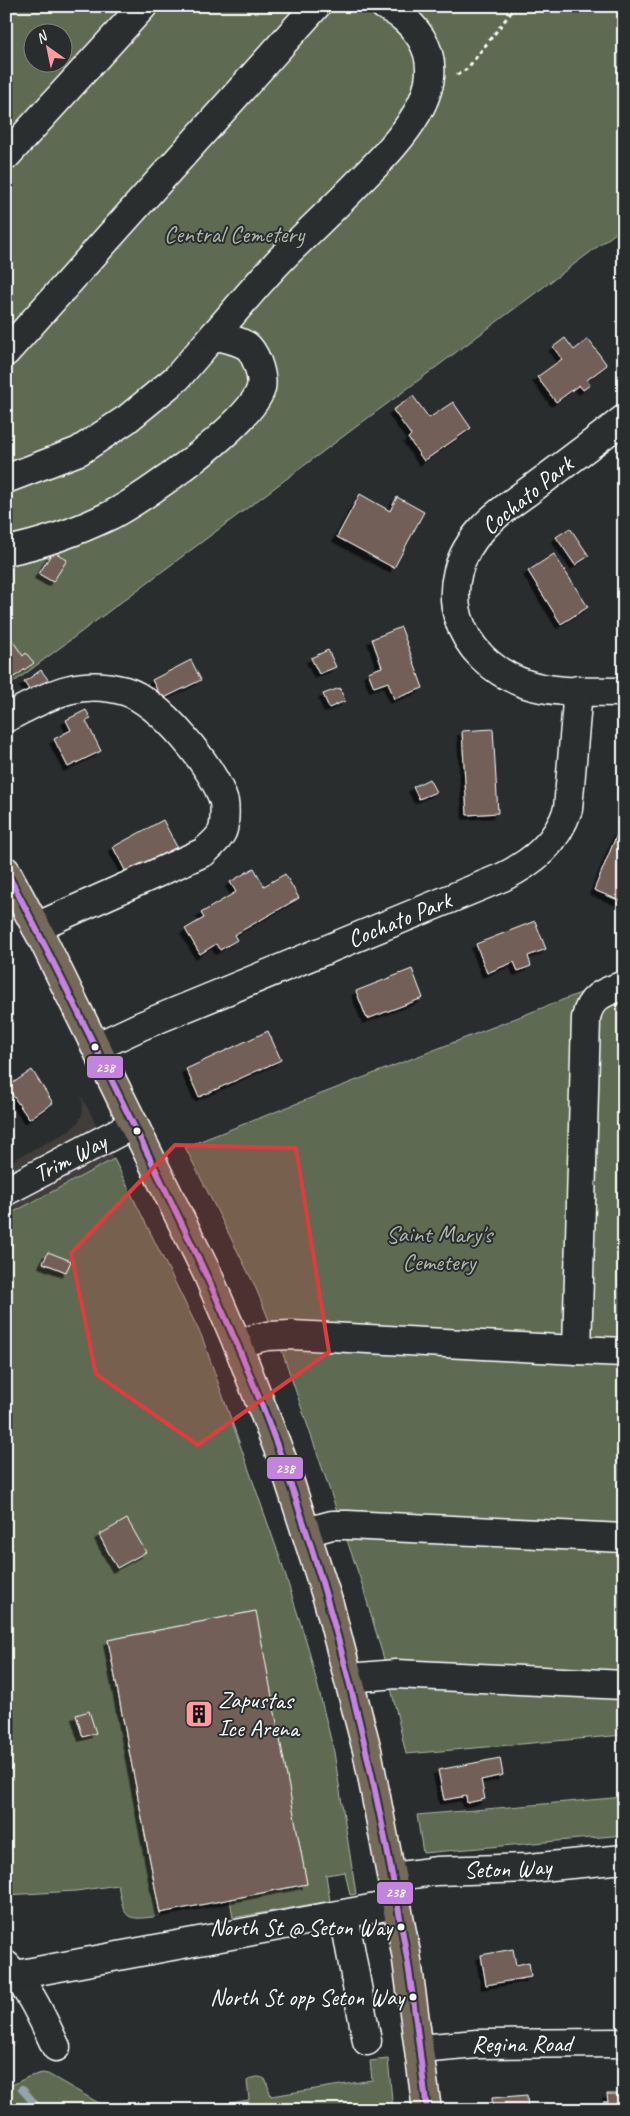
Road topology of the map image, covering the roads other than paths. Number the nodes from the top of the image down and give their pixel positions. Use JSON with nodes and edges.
{"nodes":[{"id":1,"x":144,"y":6,"type":"edge"},
{"id":2,"x":385,"y":6,"type":"edge"},
{"id":3,"x":303,"y":12,"type":"edge"},
{"id":4,"x":6,"y":156,"type":"edge"},
{"id":5,"x":214,"y":335,"type":"junction"},
{"id":6,"x":6,"y":352,"type":"edge"},
{"id":7,"x":624,"y":420,"type":"edge"},
{"id":8,"x":6,"y":479,"type":"edge"},
{"id":9,"x":6,"y":551,"type":"edge"},
{"id":10,"x":578,"y":690,"type":"junction"},
{"id":11,"x":624,"y":692,"type":"edge"},
{"id":12,"x":6,"y":718,"type":"edge"},
{"id":13,"x":6,"y":871,"type":"edge"},
{"id":14,"x":36,"y":927,"type":"junction"},
{"id":15,"x":624,"y":985,"type":"edge"},
{"id":16,"x":96,"y":1047,"type":"junction"},
{"id":17,"x":134,"y":1124,"type":"junction"},
{"id":18,"x":6,"y":1191,"type":"edge"},
{"id":19,"x":237,"y":1343,"type":"junction"},
{"id":20,"x":577,"y":1350,"type":"junction"},
{"id":21,"x":624,"y":1352,"type":"edge"},
{"id":22,"x":306,"y":1532,"type":"junction"},
{"id":23,"x":624,"y":1538,"type":"edge"},
{"id":24,"x":349,"y":1678,"type":"junction"},
{"id":25,"x":624,"y":1685,"type":"edge"},
{"id":26,"x":624,"y":1859,"type":"edge"},
{"id":27,"x":392,"y":1877,"type":"junction"},
{"id":28,"x":397,"y":1904,"type":"junction"},
{"id":29,"x":344,"y":1915,"type":"junction"},
{"id":30,"x":11,"y":1970,"type":"edge"},
{"id":31,"x":367,"y":2041,"type":"dead end"},
{"id":32,"x":624,"y":2043,"type":"edge"},
{"id":33,"x":56,"y":2047,"type":"dead end"},
{"id":34,"x":420,"y":2049,"type":"junction"},
{"id":35,"x":427,"y":2110,"type":"edge"}],
"edges":[{"from":1,"to":4,"type":"street"},
{"from":2,"to":5,"type":"street"},
{"from":3,"to":6,"type":"street"},
{"from":5,"to":8,"type":"street"},
{"from":5,"to":9,"type":"street"},
{"from":7,"to":10,"type":"street","name":"Cochato Park"},
{"from":10,"to":11,"type":"street","name":"Cochato Park"},
{"from":10,"to":16,"type":"street","name":"Cochato Park"},
{"from":12,"to":14,"type":"street"},
{"from":13,"to":14,"type":"main road"},
{"from":14,"to":16,"type":"main road"},
{"from":15,"to":20,"type":"street"},
{"from":16,"to":17,"type":"main road"},
{"from":17,"to":18,"type":"street","name":"Trim Way"},
{"from":17,"to":19,"type":"main road"},
{"from":19,"to":20,"type":"street"},
{"from":19,"to":22,"type":"main road"},
{"from":20,"to":21,"type":"street"},
{"from":22,"to":23,"type":"street"},
{"from":22,"to":24,"type":"main road"},
{"from":24,"to":25,"type":"street"},
{"from":24,"to":27,"type":"main road"},
{"from":26,"to":27,"type":"street","name":"Seton Way"},
{"from":27,"to":28,"type":"main road"},
{"from":28,"to":29,"type":"street"},
{"from":28,"to":34,"type":"main road"},
{"from":29,"to":30,"type":"street"},
{"from":29,"to":31,"type":"street"},
{"from":30,"to":33,"type":"street"},
{"from":32,"to":34,"type":"street","name":"Regina Road"},
{"from":34,"to":35,"type":"main road"}]}
